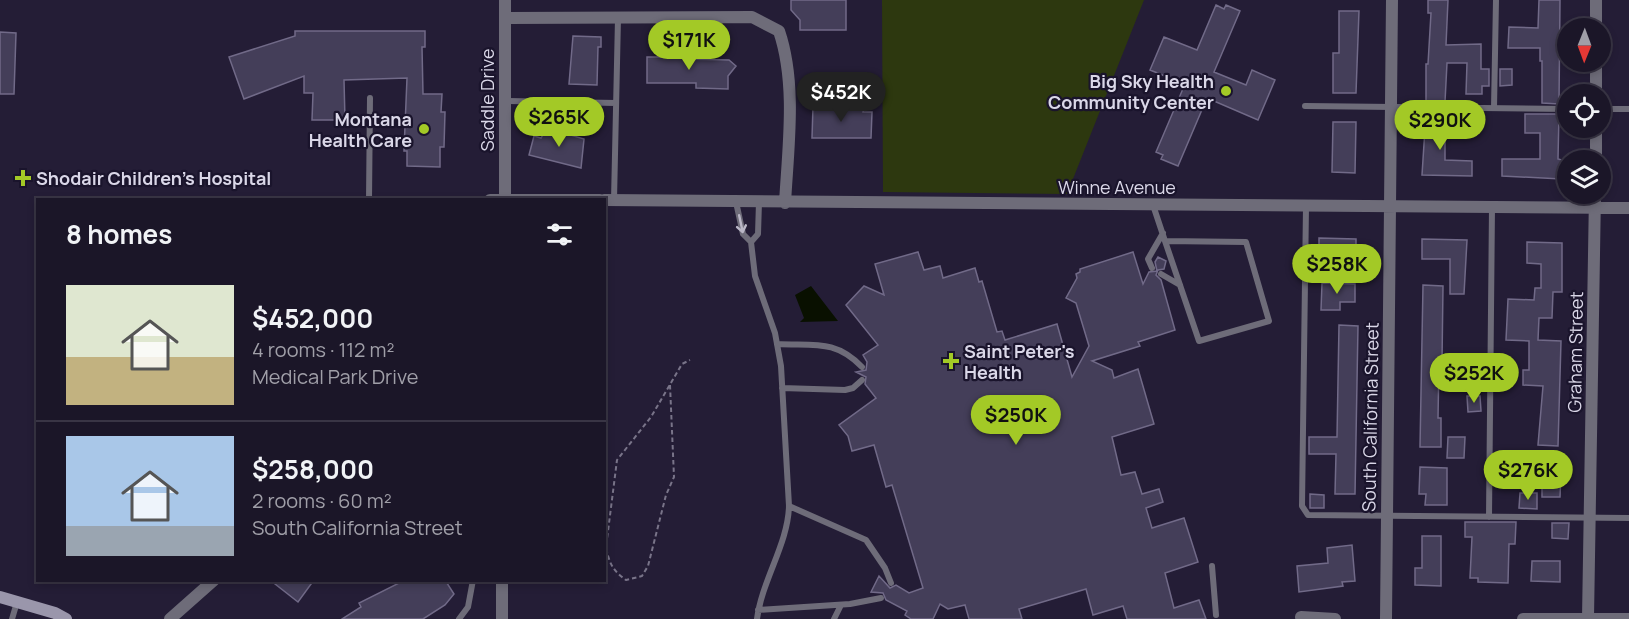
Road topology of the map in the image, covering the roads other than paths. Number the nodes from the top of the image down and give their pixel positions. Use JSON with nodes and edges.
{"nodes":[{"id":1,"x":505,"y":0,"type":"edge"},
{"id":2,"x":1392,"y":0,"type":"edge"},
{"id":3,"x":1496,"y":0,"type":"edge"},
{"id":4,"x":1596,"y":0,"type":"edge"},
{"id":5,"x":505,"y":18,"type":"junction"},
{"id":6,"x":618,"y":18,"type":"junction"},
{"id":7,"x":1596,"y":18,"type":"edge"},
{"id":8,"x":370,"y":98,"type":"dead end"},
{"id":9,"x":505,"y":101,"type":"junction"},
{"id":10,"x":616,"y":103,"type":"junction"},
{"id":11,"x":1305,"y":106,"type":"dead end"},
{"id":12,"x":1391,"y":107,"type":"junction"},
{"id":13,"x":1494,"y":108,"type":"junction"},
{"id":14,"x":1557,"y":109,"type":"edge"},
{"id":15,"x":1611,"y":109,"type":"edge"},
{"id":16,"x":1629,"y":110,"type":"edge"},
{"id":17,"x":369,"y":198,"type":"edge"},
{"id":18,"x":505,"y":198,"type":"edge"},
{"id":19,"x":609,"y":200,"type":"edge"},
{"id":20,"x":736,"y":202,"type":"junction"},
{"id":21,"x":759,"y":202,"type":"junction"},
{"id":22,"x":785,"y":203,"type":"junction"},
{"id":23,"x":1595,"y":204,"type":"edge"},
{"id":24,"x":1153,"y":205,"type":"junction"},
{"id":25,"x":1306,"y":206,"type":"junction"},
{"id":26,"x":1390,"y":206,"type":"junction"},
{"id":27,"x":1492,"y":207,"type":"junction"},
{"id":28,"x":1595,"y":208,"type":"junction"},
{"id":29,"x":1629,"y":208,"type":"edge"},
{"id":30,"x":1163,"y":233,"type":"junction"},
{"id":31,"x":1165,"y":241,"type":"junction"},
{"id":32,"x":751,"y":242,"type":"junction"},
{"id":33,"x":1152,"y":268,"type":"dead end"},
{"id":34,"x":1161,"y":274,"type":"dead end"},
{"id":35,"x":1180,"y":285,"type":"junction"},
{"id":36,"x":777,"y":344,"type":"junction"},
{"id":37,"x":862,"y":367,"type":"dead end"},
{"id":38,"x":862,"y":380,"type":"dead end"},
{"id":39,"x":782,"y":388,"type":"junction"},
{"id":40,"x":789,"y":506,"type":"junction"},
{"id":41,"x":1387,"y":516,"type":"junction"},
{"id":42,"x":1489,"y":517,"type":"junction"},
{"id":43,"x":1590,"y":518,"type":"junction"},
{"id":44,"x":1629,"y":518,"type":"edge"},
{"id":45,"x":1212,"y":566,"type":"dead end"},
{"id":46,"x":212,"y":582,"type":"edge"},
{"id":47,"x":473,"y":582,"type":"edge"},
{"id":48,"x":502,"y":582,"type":"edge"},
{"id":49,"x":891,"y":582,"type":"dead end"},
{"id":50,"x":0,"y":597,"type":"edge"},
{"id":51,"x":882,"y":598,"type":"dead end"},
{"id":52,"x":17,"y":602,"type":"junction"},
{"id":53,"x":841,"y":605,"type":"junction"},
{"id":54,"x":758,"y":610,"type":"junction"},
{"id":55,"x":1216,"y":615,"type":"dead end"},
{"id":56,"x":1301,"y":617,"type":"dead end"},
{"id":57,"x":1588,"y":618,"type":"edge"},
{"id":58,"x":12,"y":619,"type":"edge"},
{"id":59,"x":66,"y":619,"type":"edge"},
{"id":60,"x":170,"y":619,"type":"edge"},
{"id":61,"x":459,"y":619,"type":"edge"},
{"id":62,"x":502,"y":619,"type":"edge"},
{"id":63,"x":757,"y":619,"type":"edge"},
{"id":64,"x":834,"y":619,"type":"edge"},
{"id":65,"x":1335,"y":619,"type":"edge"},
{"id":66,"x":1386,"y":619,"type":"edge"},
{"id":67,"x":1523,"y":619,"type":"edge"},
{"id":68,"x":1629,"y":619,"type":"edge"}],
"edges":[{"from":1,"to":5,"type":"street","name":"Saddle Drive"},
{"from":2,"to":12,"type":"street","name":"South California Street"},
{"from":3,"to":13,"type":"lane"},
{"from":4,"to":7,"type":"street"},
{"from":5,"to":6,"type":"street"},
{"from":5,"to":9,"type":"street","name":"Saddle Drive"},
{"from":6,"to":10,"type":"lane"},
{"from":6,"to":22,"type":"street"},
{"from":8,"to":17,"type":"lane"},
{"from":9,"to":10,"type":"lane"},
{"from":9,"to":18,"type":"street","name":"Saddle Drive"},
{"from":10,"to":19,"type":"lane"},
{"from":11,"to":12,"type":"lane"},
{"from":12,"to":13,"type":"lane"},
{"from":12,"to":26,"type":"street","name":"South California Street"},
{"from":13,"to":14,"type":"lane"},
{"from":15,"to":16,"type":"lane"},
{"from":19,"to":20,"type":"street","name":"Winne Avenue"},
{"from":20,"to":21,"type":"street","name":"Winne Avenue"},
{"from":20,"to":32,"type":"lane","one_way":true},
{"from":21,"to":22,"type":"street","name":"Winne Avenue"},
{"from":21,"to":32,"type":"lane"},
{"from":22,"to":24,"type":"street","name":"Winne Avenue"},
{"from":23,"to":28,"type":"street","name":"Graham Street"},
{"from":24,"to":25,"type":"street","name":"Winne Avenue"},
{"from":24,"to":30,"type":"lane"},
{"from":25,"to":26,"type":"street","name":"Winne Avenue"},
{"from":25,"to":41,"type":"lane"},
{"from":26,"to":27,"type":"street","name":"Winne Avenue"},
{"from":26,"to":41,"type":"street","name":"South California Street"},
{"from":27,"to":28,"type":"street","name":"Winne Avenue"},
{"from":27,"to":42,"type":"lane"},
{"from":28,"to":29,"type":"street","name":"Winne Avenue"},
{"from":28,"to":43,"type":"street","name":"Graham Street"},
{"from":30,"to":31,"type":"lane"},
{"from":30,"to":33,"type":"lane"},
{"from":31,"to":35,"type":"lane"},
{"from":31,"to":35,"type":"lane"},
{"from":32,"to":36,"type":"lane"},
{"from":34,"to":35,"type":"lane"},
{"from":36,"to":37,"type":"lane"},
{"from":36,"to":39,"type":"lane"},
{"from":38,"to":39,"type":"lane"},
{"from":39,"to":40,"type":"lane"},
{"from":40,"to":49,"type":"lane"},
{"from":40,"to":54,"type":"lane"},
{"from":41,"to":42,"type":"lane"},
{"from":41,"to":66,"type":"street","name":"South California Street"},
{"from":42,"to":43,"type":"lane"},
{"from":43,"to":44,"type":"lane"},
{"from":43,"to":57,"type":"street","name":"Graham Street"},
{"from":45,"to":55,"type":"lane"},
{"from":46,"to":60,"type":"street"},
{"from":47,"to":61,"type":"lane"},
{"from":48,"to":62,"type":"street"},
{"from":50,"to":52,"type":"main road"},
{"from":51,"to":53,"type":"lane"},
{"from":52,"to":58,"type":"lane"},
{"from":52,"to":59,"type":"main road"},
{"from":53,"to":54,"type":"lane"},
{"from":53,"to":64,"type":"lane"},
{"from":54,"to":63,"type":"lane"},
{"from":56,"to":65,"type":"street"},
{"from":57,"to":67,"type":"street"},
{"from":57,"to":68,"type":"street"}]}
